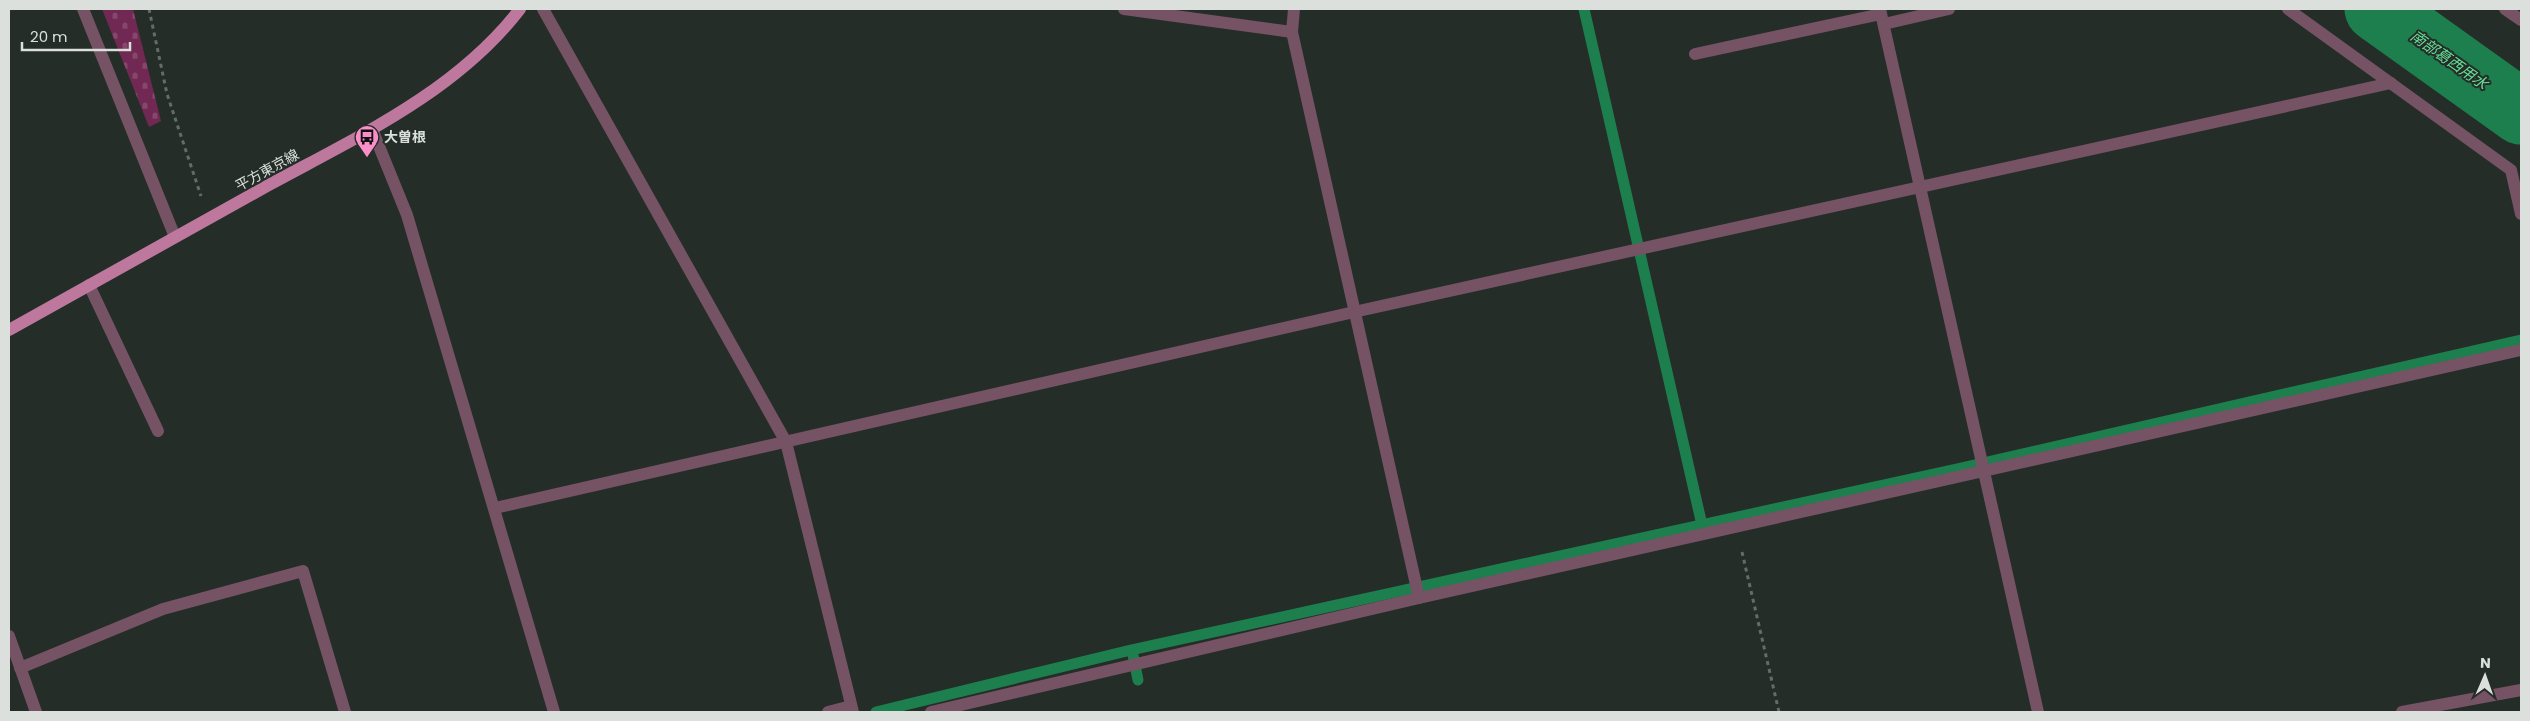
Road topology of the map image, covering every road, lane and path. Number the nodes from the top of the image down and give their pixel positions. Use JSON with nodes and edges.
{"nodes":[{"id":1,"x":83,"y":9,"type":"edge"},
{"id":2,"x":149,"y":9,"type":"edge"},
{"id":3,"x":520,"y":9,"type":"edge"},
{"id":4,"x":543,"y":9,"type":"edge"},
{"id":5,"x":1124,"y":9,"type":"edge"},
{"id":6,"x":1294,"y":9,"type":"edge"},
{"id":7,"x":1949,"y":9,"type":"edge"},
{"id":8,"x":2288,"y":9,"type":"edge"},
{"id":9,"x":2505,"y":9,"type":"edge"},
{"id":10,"x":1882,"y":16,"type":"edge"},
{"id":11,"x":2521,"y":20,"type":"edge"},
{"id":12,"x":1292,"y":32,"type":"junction"},
{"id":13,"x":1695,"y":54,"type":"dead end"},
{"id":14,"x":2391,"y":83,"type":"junction"},
{"id":15,"x":372,"y":128,"type":"junction"},
{"id":16,"x":1921,"y":188,"type":"junction"},
{"id":17,"x":202,"y":196,"type":"dead end"},
{"id":18,"x":2521,"y":214,"type":"edge"},
{"id":19,"x":175,"y":237,"type":"junction"},
{"id":20,"x":89,"y":285,"type":"junction"},
{"id":21,"x":1354,"y":312,"type":"junction"},
{"id":22,"x":9,"y":330,"type":"edge"},
{"id":23,"x":2521,"y":350,"type":"edge"},
{"id":24,"x":158,"y":431,"type":"dead end"},
{"id":25,"x":786,"y":442,"type":"junction"},
{"id":26,"x":1984,"y":472,"type":"junction"},
{"id":27,"x":494,"y":508,"type":"junction"},
{"id":28,"x":1736,"y":527,"type":"junction"},
{"id":29,"x":1419,"y":598,"type":"junction"},
{"id":30,"x":9,"y":636,"type":"edge"},
{"id":31,"x":20,"y":668,"type":"junction"},
{"id":32,"x":2521,"y":690,"type":"edge"},
{"id":33,"x":852,"y":709,"type":"edge"},
{"id":34,"x":36,"y":712,"type":"edge"},
{"id":35,"x":345,"y":712,"type":"edge"},
{"id":36,"x":554,"y":712,"type":"edge"},
{"id":37,"x":828,"y":712,"type":"edge"},
{"id":38,"x":930,"y":712,"type":"edge"},
{"id":39,"x":1779,"y":712,"type":"edge"},
{"id":40,"x":2038,"y":712,"type":"edge"},
{"id":41,"x":2402,"y":712,"type":"edge"}],
"edges":[{"from":1,"to":19,"type":"street"},
{"from":2,"to":17,"type":"path"},
{"from":3,"to":15,"type":"main road","name":"平方東京線"},
{"from":4,"to":25,"type":"street"},
{"from":5,"to":12,"type":"street"},
{"from":6,"to":12,"type":"street"},
{"from":7,"to":10,"type":"street"},
{"from":8,"to":14,"type":"street"},
{"from":9,"to":11,"type":"street"},
{"from":10,"to":13,"type":"street"},
{"from":10,"to":16,"type":"street"},
{"from":12,"to":21,"type":"street"},
{"from":14,"to":16,"type":"street"},
{"from":14,"to":18,"type":"street"},
{"from":15,"to":19,"type":"main road","name":"平方東京線"},
{"from":15,"to":27,"type":"street"},
{"from":16,"to":21,"type":"street"},
{"from":16,"to":26,"type":"street"},
{"from":19,"to":20,"type":"main road","name":"平方東京線"},
{"from":20,"to":22,"type":"main road","name":"平方東京線"},
{"from":20,"to":24,"type":"street"},
{"from":21,"to":25,"type":"street"},
{"from":21,"to":29,"type":"street"},
{"from":23,"to":26,"type":"street"},
{"from":25,"to":27,"type":"street"},
{"from":25,"to":33,"type":"street"},
{"from":26,"to":28,"type":"street"},
{"from":26,"to":40,"type":"street"},
{"from":27,"to":36,"type":"street"},
{"from":28,"to":29,"type":"street"},
{"from":28,"to":39,"type":"path"},
{"from":29,"to":38,"type":"street"},
{"from":30,"to":31,"type":"street"},
{"from":31,"to":34,"type":"street"},
{"from":31,"to":35,"type":"street"},
{"from":32,"to":41,"type":"street"},
{"from":33,"to":37,"type":"street"}]}
